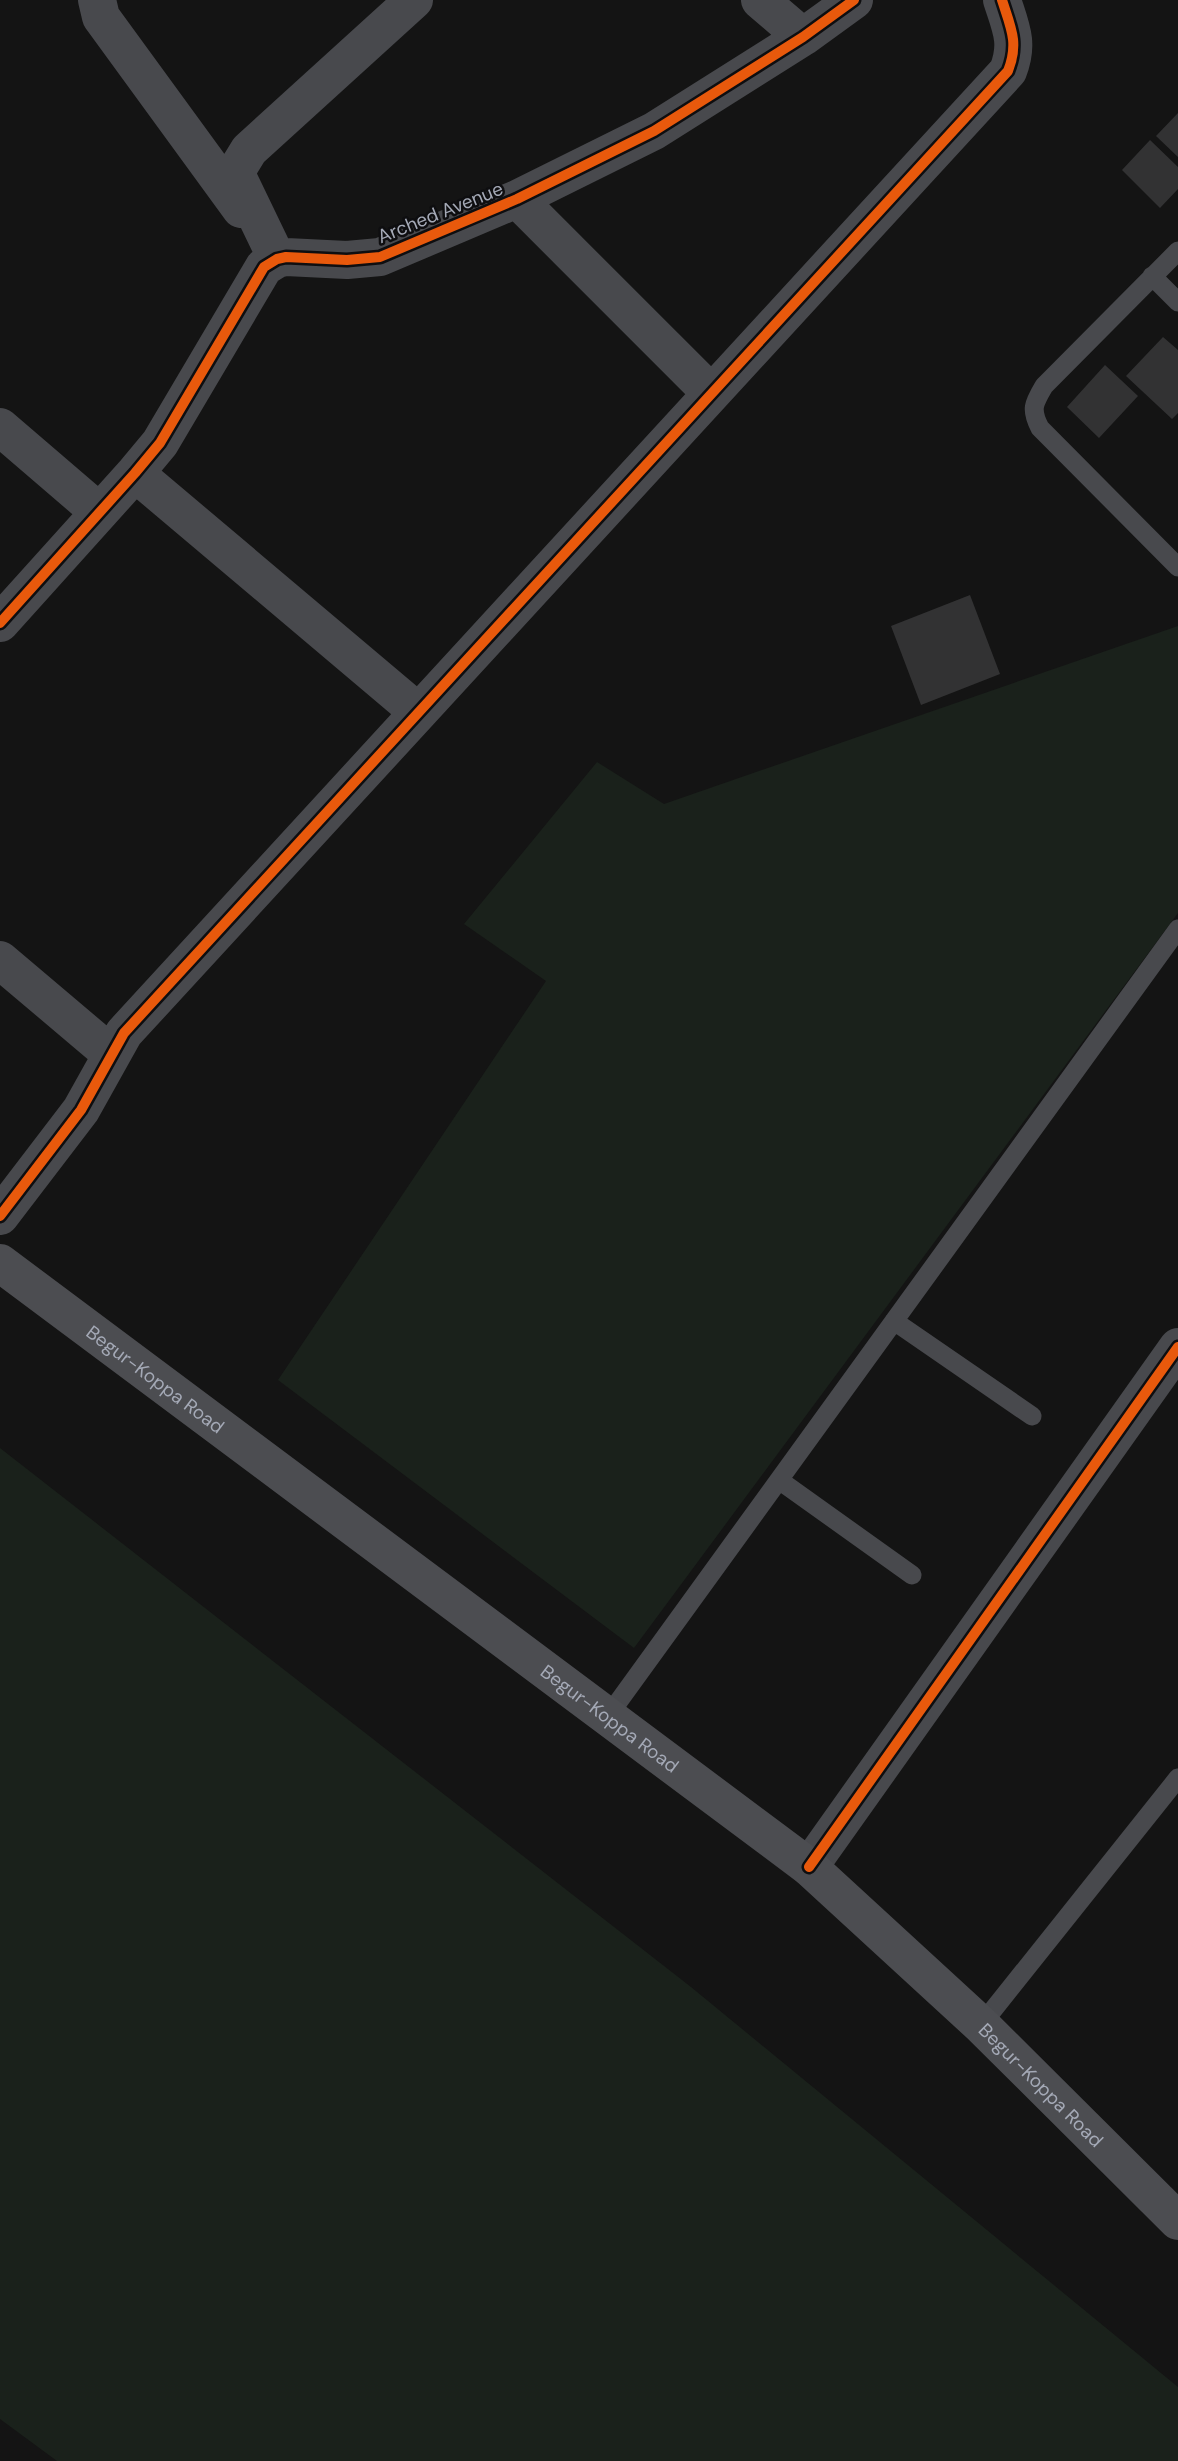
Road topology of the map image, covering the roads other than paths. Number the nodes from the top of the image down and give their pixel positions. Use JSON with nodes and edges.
{"nodes":[{"id":1,"x":97,"y":0,"type":"edge"},
{"id":2,"x":414,"y":0,"type":"edge"},
{"id":3,"x":760,"y":0,"type":"edge"},
{"id":4,"x":854,"y":0,"type":"edge"},
{"id":5,"x":1002,"y":0,"type":"edge"},
{"id":6,"x":803,"y":37,"type":"junction"},
{"id":7,"x":517,"y":199,"type":"junction"},
{"id":8,"x":1178,"y":251,"type":"edge"},
{"id":9,"x":277,"y":259,"type":"junction"},
{"id":10,"x":1152,"y":276,"type":"junction"},
{"id":11,"x":1178,"y":302,"type":"edge"},
{"id":12,"x":711,"y":393,"type":"junction"},
{"id":13,"x":0,"y":427,"type":"edge"},
{"id":14,"x":135,"y":473,"type":"junction"},
{"id":15,"x":99,"y":512,"type":"junction"},
{"id":16,"x":1178,"y":567,"type":"edge"},
{"id":17,"x":0,"y":623,"type":"edge"},
{"id":18,"x":418,"y":712,"type":"junction"},
{"id":19,"x":1178,"y":929,"type":"edge"},
{"id":20,"x":0,"y":960,"type":"edge"},
{"id":21,"x":111,"y":1054,"type":"junction"},
{"id":22,"x":0,"y":1216,"type":"edge"},
{"id":23,"x":0,"y":1263,"type":"edge"},
{"id":24,"x":894,"y":1321,"type":"junction"},
{"id":25,"x":1178,"y":1347,"type":"edge"},
{"id":26,"x":1032,"y":1416,"type":"dead end"},
{"id":27,"x":779,"y":1480,"type":"junction"},
{"id":28,"x":912,"y":1575,"type":"dead end"},
{"id":29,"x":608,"y":1716,"type":"junction"},
{"id":30,"x":1178,"y":1778,"type":"edge"},
{"id":31,"x":808,"y":1867,"type":"junction"},
{"id":32,"x":981,"y":2025,"type":"junction"},
{"id":33,"x":1178,"y":2221,"type":"edge"}],
"edges":[{"from":1,"to":9,"type":"street"},
{"from":2,"to":9,"type":"street"},
{"from":3,"to":6,"type":"street"},
{"from":4,"to":6,"type":"street","name":"Arched Avenue"},
{"from":5,"to":12,"type":"street"},
{"from":6,"to":7,"type":"street","name":"Arched Avenue"},
{"from":7,"to":9,"type":"street","name":"Arched Avenue"},
{"from":7,"to":12,"type":"street"},
{"from":8,"to":10,"type":"lane"},
{"from":9,"to":14,"type":"street"},
{"from":10,"to":11,"type":"lane"},
{"from":10,"to":16,"type":"lane"},
{"from":12,"to":18,"type":"street"},
{"from":13,"to":15,"type":"street"},
{"from":14,"to":15,"type":"street"},
{"from":14,"to":18,"type":"street"},
{"from":15,"to":17,"type":"street"},
{"from":18,"to":21,"type":"street"},
{"from":19,"to":24,"type":"lane"},
{"from":20,"to":21,"type":"street"},
{"from":21,"to":22,"type":"street"},
{"from":23,"to":29,"type":"main road","name":"Begur-Koppa Road"},
{"from":24,"to":26,"type":"lane"},
{"from":24,"to":27,"type":"lane"},
{"from":25,"to":31,"type":"street"},
{"from":27,"to":28,"type":"lane"},
{"from":27,"to":29,"type":"lane"},
{"from":29,"to":31,"type":"main road","name":"Begur-Koppa Road"},
{"from":30,"to":32,"type":"lane"},
{"from":31,"to":32,"type":"main road","name":"Begur-Koppa Road"},
{"from":32,"to":33,"type":"main road","name":"Begur-Koppa Road"}]}
